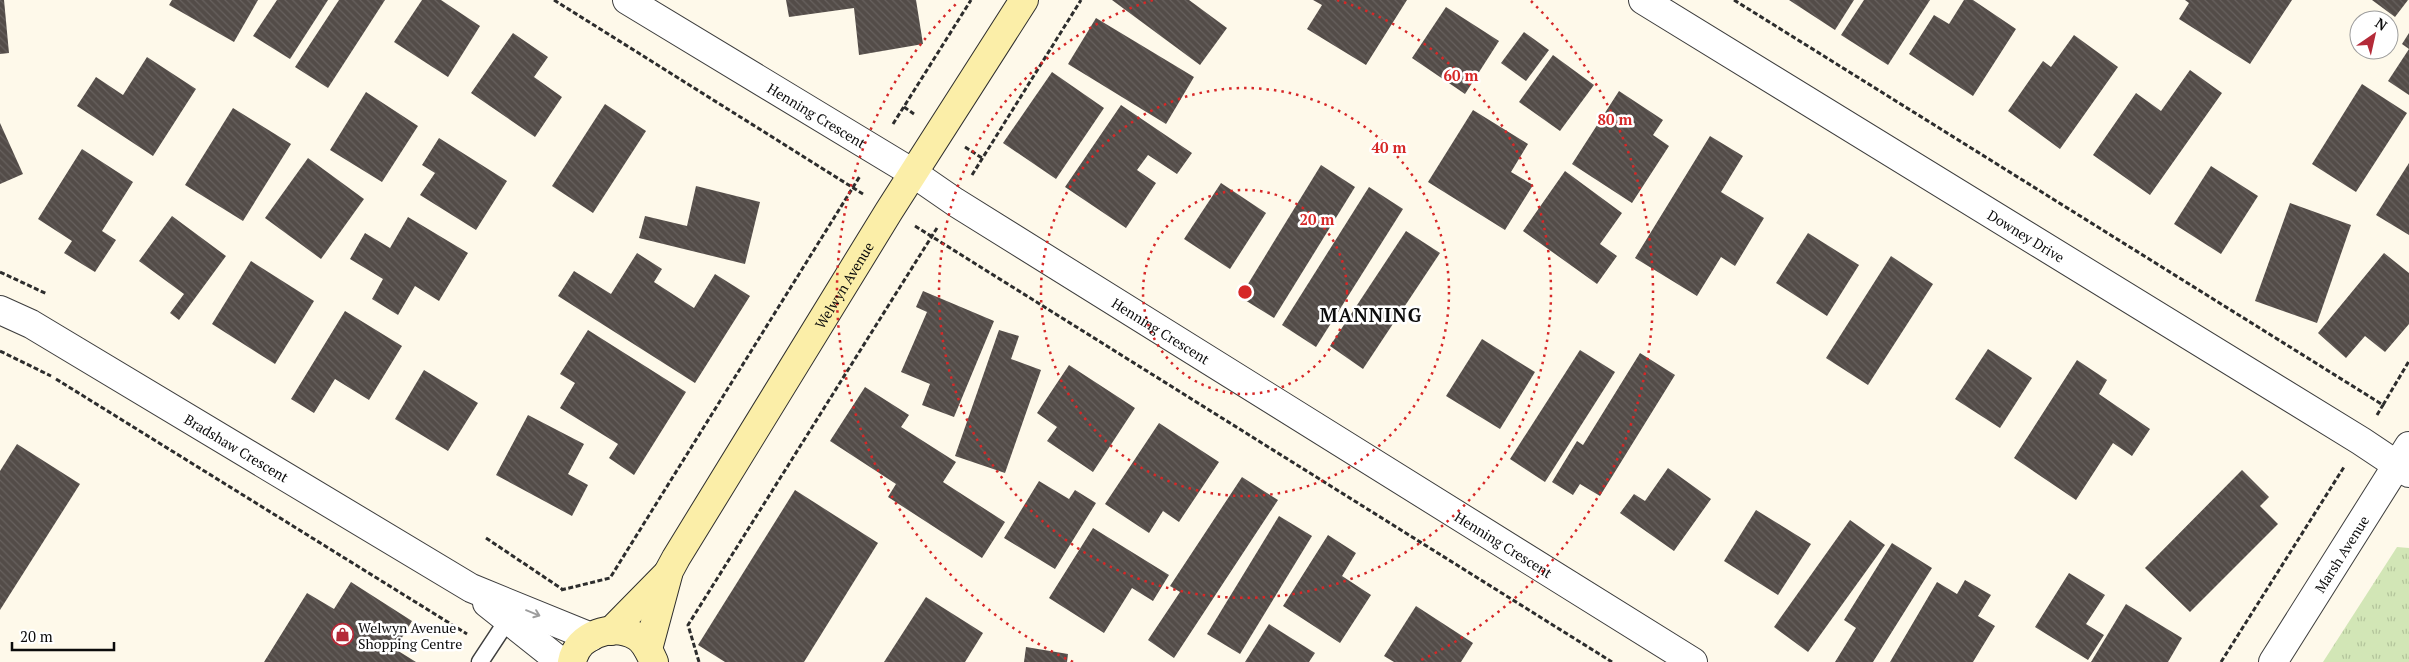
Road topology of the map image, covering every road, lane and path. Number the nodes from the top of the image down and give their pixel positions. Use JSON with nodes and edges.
{"nodes":[{"id":1,"x":554,"y":0,"type":"edge"},
{"id":2,"x":627,"y":0,"type":"edge"},
{"id":3,"x":971,"y":0,"type":"edge"},
{"id":4,"x":1024,"y":0,"type":"edge"},
{"id":5,"x":1080,"y":0,"type":"edge"},
{"id":6,"x":1643,"y":0,"type":"edge"},
{"id":7,"x":1734,"y":0,"type":"edge"},
{"id":8,"x":876,"y":150,"type":"junction"},
{"id":9,"x":913,"y":173,"type":"junction"},
{"id":10,"x":854,"y":187,"type":"junction"},
{"id":11,"x":956,"y":202,"type":"junction"},
{"id":12,"x":889,"y":211,"type":"junction"},
{"id":13,"x":932,"y":236,"type":"junction"},
{"id":14,"x":0,"y":310,"type":"edge"},
{"id":15,"x":0,"y":351,"type":"edge"},
{"id":16,"x":2409,"y":361,"type":"edge"},
{"id":17,"x":2383,"y":404,"type":"junction"},
{"id":18,"x":2361,"y":441,"type":"junction"},
{"id":19,"x":2405,"y":461,"type":"edge"},
{"id":20,"x":486,"y":538,"type":"dead end"},
{"id":21,"x":669,"y":572,"type":"junction"},
{"id":22,"x":471,"y":588,"type":"junction"},
{"id":23,"x":562,"y":589,"type":"junction"},
{"id":24,"x":545,"y":618,"type":"junction"},
{"id":25,"x":507,"y":621,"type":"junction"},
{"id":26,"x":600,"y":634,"type":"junction"},
{"id":27,"x":489,"y":648,"type":"junction"},
{"id":28,"x":651,"y":655,"type":"edge"},
{"id":29,"x":480,"y":662,"type":"edge"},
{"id":30,"x":561,"y":662,"type":"edge"},
{"id":31,"x":572,"y":662,"type":"edge"},
{"id":32,"x":699,"y":662,"type":"edge"},
{"id":33,"x":1612,"y":662,"type":"edge"},
{"id":34,"x":1693,"y":662,"type":"edge"},
{"id":35,"x":2221,"y":662,"type":"edge"},
{"id":36,"x":2273,"y":662,"type":"edge"}],
"edges":[{"from":1,"to":10,"type":"path"},
{"from":2,"to":8,"type":"street","name":"Henning Crescent"},
{"from":3,"to":8,"type":"path"},
{"from":4,"to":9,"type":"street","name":"Welwyn Avenue"},
{"from":5,"to":11,"type":"path"},
{"from":6,"to":18,"type":"street","name":"Downey Drive"},
{"from":7,"to":17,"type":"path"},
{"from":8,"to":9,"type":"street","name":"Henning Crescent"},
{"from":8,"to":10,"type":"path"},
{"from":9,"to":11,"type":"street","name":"Henning Crescent"},
{"from":9,"to":12,"type":"street","name":"Welwyn Avenue"},
{"from":10,"to":12,"type":"path"},
{"from":10,"to":23,"type":"path"},
{"from":11,"to":13,"type":"path"},
{"from":11,"to":34,"type":"street","name":"Henning Crescent"},
{"from":12,"to":13,"type":"path"},
{"from":12,"to":21,"type":"street","name":"Welwyn Avenue"},
{"from":13,"to":32,"type":"path"},
{"from":13,"to":33,"type":"path"},
{"from":14,"to":22,"type":"street","name":"Bradshaw Crescent"},
{"from":15,"to":27,"type":"path"},
{"from":16,"to":17,"type":"path"},
{"from":17,"to":18,"type":"path"},
{"from":18,"to":19,"type":"street","name":"Downey Drive"},
{"from":18,"to":35,"type":"path"},
{"from":19,"to":36,"type":"street","name":"Marsh Avenue"},
{"from":20,"to":23,"type":"path"},
{"from":21,"to":26,"type":"street","name":"Welwyn Avenue"},
{"from":21,"to":28,"type":"street","name":"Welwyn Avenue"},
{"from":22,"to":24,"type":"street","name":"Bradshaw Crescent","one_way":true},
{"from":22,"to":25,"type":"street","name":"Bradshaw Crescent"},
{"from":23,"to":24,"type":"path"},
{"from":24,"to":26,"type":"street","name":"Bradshaw Crescent"},
{"from":25,"to":27,"type":"lane"},
{"from":25,"to":30,"type":"street","name":"Bradshaw Crescent"},
{"from":26,"to":28,"type":"street"},
{"from":26,"to":31,"type":"street","name":"Welwyn Avenue"},
{"from":27,"to":29,"type":"lane"}]}
